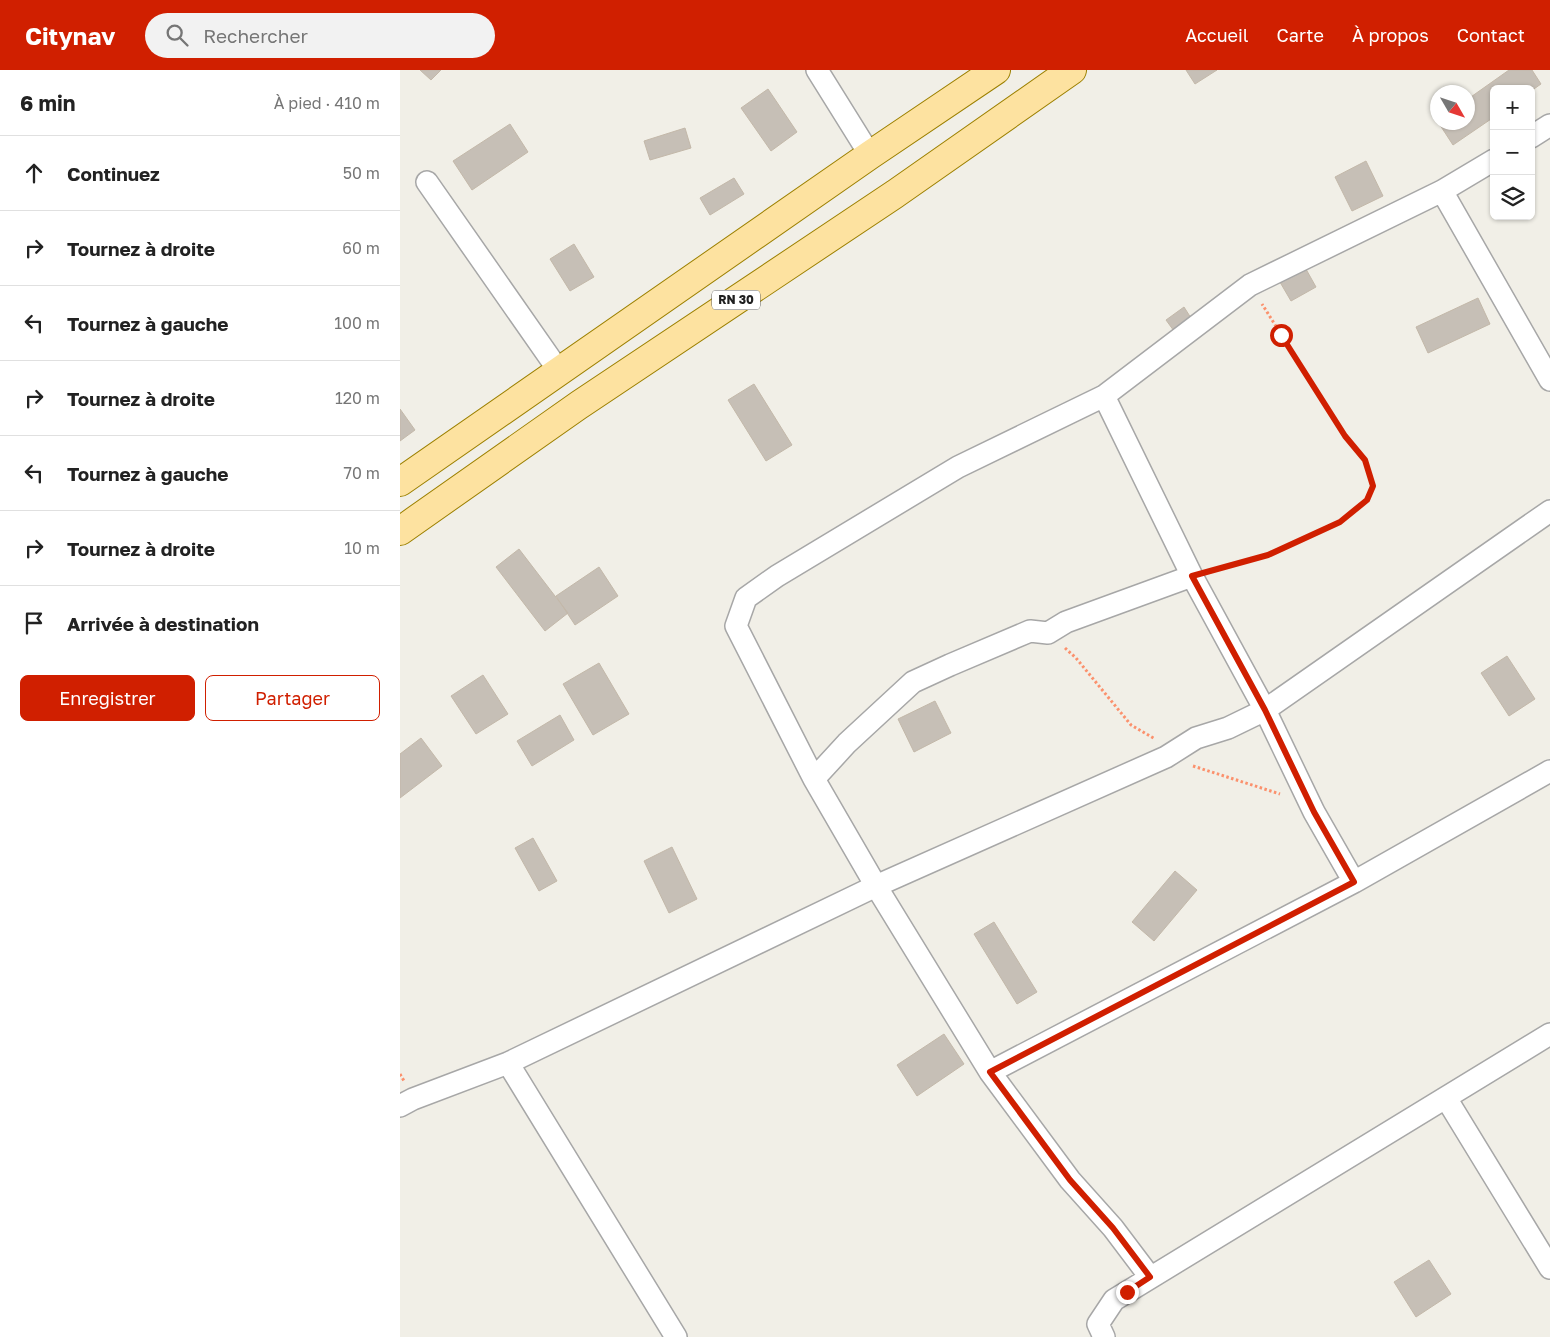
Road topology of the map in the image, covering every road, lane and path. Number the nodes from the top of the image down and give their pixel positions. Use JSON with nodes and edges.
{"nodes":[{"id":1,"x":817,"y":70,"type":"edge"},
{"id":2,"x":996,"y":70,"type":"edge"},
{"id":3,"x":1072,"y":70,"type":"edge"},
{"id":4,"x":1550,"y":126,"type":"edge"},
{"id":5,"x":1535,"y":135,"type":"edge"},
{"id":6,"x":870,"y":155,"type":"junction"},
{"id":7,"x":1490,"y":162,"type":"edge"},
{"id":8,"x":427,"y":182,"type":"dead end"},
{"id":9,"x":1442,"y":191,"type":"junction"},
{"id":10,"x":1250,"y":285,"type":"junction"},
{"id":11,"x":559,"y":371,"type":"junction"},
{"id":12,"x":1550,"y":380,"type":"edge"},
{"id":13,"x":1104,"y":396,"type":"junction"},
{"id":14,"x":400,"y":482,"type":"edge"},
{"id":15,"x":1550,"y":511,"type":"edge"},
{"id":16,"x":400,"y":531,"type":"edge"},
{"id":17,"x":1192,"y":576,"type":"junction"},
{"id":18,"x":1048,"y":633,"type":"junction"},
{"id":19,"x":1265,"y":710,"type":"junction"},
{"id":20,"x":1196,"y":738,"type":"junction"},
{"id":21,"x":1166,"y":757,"type":"junction"},
{"id":22,"x":1550,"y":771,"type":"edge"},
{"id":23,"x":814,"y":779,"type":"junction"},
{"id":24,"x":1281,"y":794,"type":"dead end"},
{"id":25,"x":1354,"y":882,"type":"junction"},
{"id":26,"x":876,"y":886,"type":"junction"},
{"id":27,"x":1550,"y":1034,"type":"edge"},
{"id":28,"x":508,"y":1063,"type":"junction"},
{"id":29,"x":990,"y":1072,"type":"junction"},
{"id":30,"x":1446,"y":1098,"type":"junction"},
{"id":31,"x":400,"y":1106,"type":"edge"},
{"id":32,"x":1550,"y":1268,"type":"edge"},
{"id":33,"x":1150,"y":1277,"type":"junction"},
{"id":34,"x":676,"y":1337,"type":"edge"},
{"id":35,"x":1104,"y":1337,"type":"edge"}],
"edges":[{"from":1,"to":6,"type":"street"},
{"from":2,"to":6,"type":"main road"},
{"from":3,"to":16,"type":"main road","name":"RN 30","number":"RN 30"},
{"from":4,"to":5,"type":"street"},
{"from":6,"to":11,"type":"main road"},
{"from":7,"to":9,"type":"street"},
{"from":8,"to":11,"type":"street"},
{"from":9,"to":10,"type":"street"},
{"from":9,"to":12,"type":"street"},
{"from":10,"to":13,"type":"street"},
{"from":10,"to":17,"type":"path"},
{"from":11,"to":14,"type":"main road"},
{"from":13,"to":17,"type":"street"},
{"from":13,"to":23,"type":"street"},
{"from":15,"to":19,"type":"street"},
{"from":17,"to":18,"type":"street"},
{"from":17,"to":19,"type":"street"},
{"from":18,"to":20,"type":"path"},
{"from":18,"to":23,"type":"street"},
{"from":19,"to":20,"type":"street"},
{"from":19,"to":25,"type":"street"},
{"from":20,"to":21,"type":"street"},
{"from":21,"to":24,"type":"path"},
{"from":21,"to":26,"type":"street"},
{"from":22,"to":25,"type":"street"},
{"from":23,"to":26,"type":"street"},
{"from":25,"to":29,"type":"street"},
{"from":26,"to":28,"type":"street"},
{"from":26,"to":29,"type":"street"},
{"from":27,"to":30,"type":"street"},
{"from":28,"to":31,"type":"street"},
{"from":28,"to":34,"type":"street"},
{"from":29,"to":33,"type":"street"},
{"from":30,"to":32,"type":"street"},
{"from":30,"to":33,"type":"street"},
{"from":33,"to":35,"type":"street"}]}
